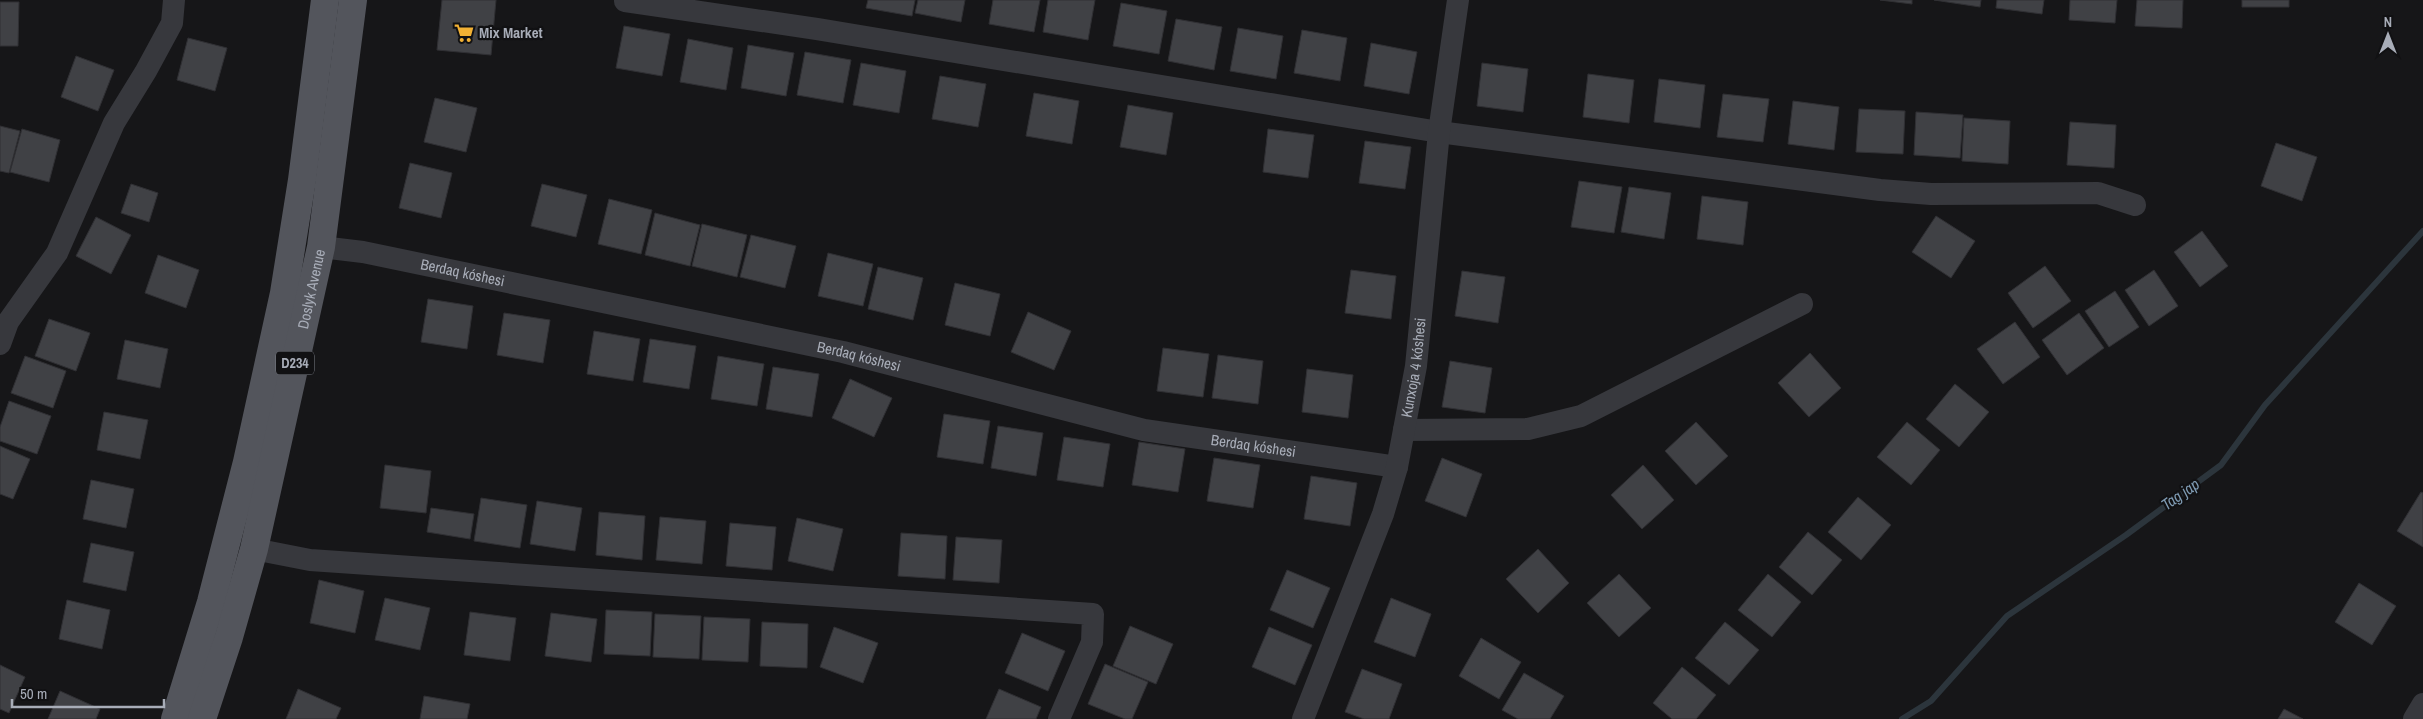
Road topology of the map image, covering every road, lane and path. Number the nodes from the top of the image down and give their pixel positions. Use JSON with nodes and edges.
{"nodes":[{"id":1,"x":174,"y":0,"type":"edge"},
{"id":2,"x":325,"y":0,"type":"edge"},
{"id":3,"x":353,"y":0,"type":"edge"},
{"id":4,"x":1458,"y":0,"type":"edge"},
{"id":5,"x":625,"y":1,"type":"edge"},
{"id":6,"x":1439,"y":132,"type":"junction"},
{"id":7,"x":2136,"y":205,"type":"dead end"},
{"id":8,"x":320,"y":247,"type":"junction"},
{"id":9,"x":1802,"y":304,"type":"dead end"},
{"id":10,"x":0,"y":344,"type":"edge"},
{"id":11,"x":1404,"y":430,"type":"junction"},
{"id":12,"x":1397,"y":467,"type":"junction"},
{"id":13,"x":254,"y":549,"type":"junction"},
{"id":14,"x":2423,"y":704,"type":"edge"},
{"id":15,"x":175,"y":719,"type":"edge"},
{"id":16,"x":202,"y":719,"type":"edge"},
{"id":17,"x":1059,"y":719,"type":"edge"},
{"id":18,"x":1303,"y":719,"type":"edge"},
{"id":19,"x":2414,"y":719,"type":"edge"}],
"edges":[{"from":1,"to":10,"type":"street"},
{"from":2,"to":15,"type":"main road","name":"Doslyk Avenue","number":"D234"},
{"from":3,"to":8,"type":"main road","name":"Doslyk Avenue","number":"D234"},
{"from":4,"to":6,"type":"street","name":"Kunxoja 4 kóshesi"},
{"from":5,"to":6,"type":"street"},
{"from":6,"to":7,"type":"street"},
{"from":6,"to":11,"type":"street","name":"Kunxoja 4 kóshesi"},
{"from":8,"to":12,"type":"street","name":"Berdaq kóshesi"},
{"from":8,"to":13,"type":"main road","name":"Doslyk Avenue","number":"D234"},
{"from":9,"to":11,"type":"street"},
{"from":11,"to":12,"type":"street","name":"Kunxoja 4 kóshesi"},
{"from":12,"to":18,"type":"street","name":"Kunxoja 4 kóshesi"},
{"from":13,"to":16,"type":"main road","name":"Doslyk Avenue","number":"D234"},
{"from":13,"to":17,"type":"street"},
{"from":14,"to":19,"type":"street"}]}
